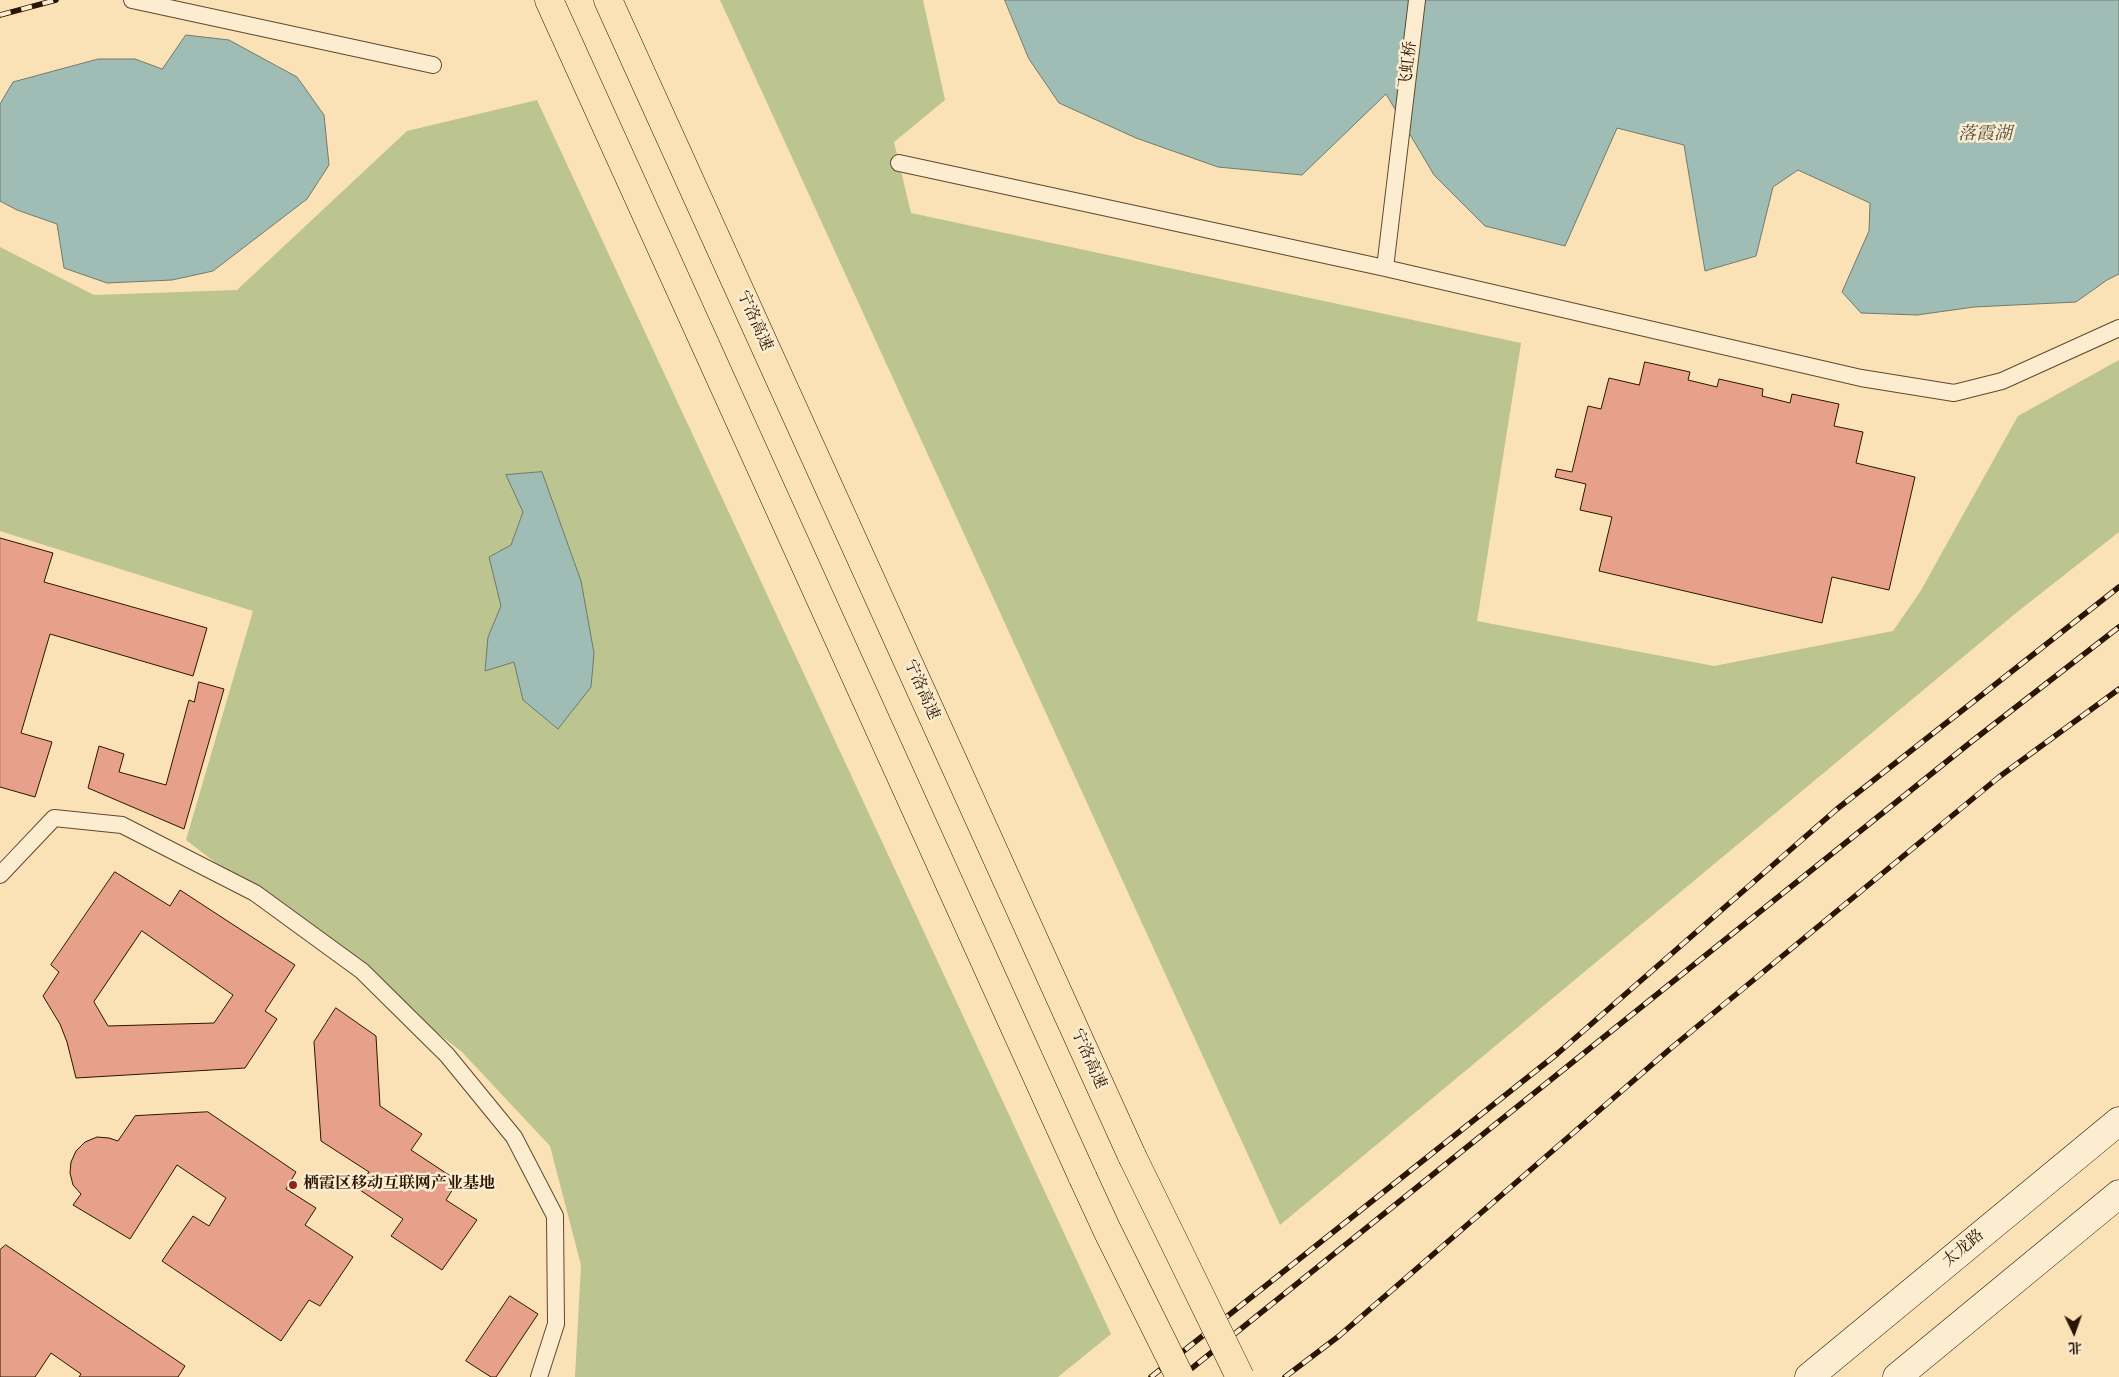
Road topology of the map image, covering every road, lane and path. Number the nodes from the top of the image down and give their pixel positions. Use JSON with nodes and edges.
{"nodes":[{"id":1,"x":132,"y":0,"type":"edge"},
{"id":2,"x":548,"y":0,"type":"edge"},
{"id":3,"x":608,"y":0,"type":"edge"},
{"id":4,"x":1416,"y":0,"type":"edge"},
{"id":5,"x":433,"y":65,"type":"dead end"},
{"id":6,"x":899,"y":163,"type":"dead end"},
{"id":7,"x":1385,"y":268,"type":"junction"},
{"id":8,"x":2119,"y":328,"type":"edge"},
{"id":9,"x":0,"y":875,"type":"edge"},
{"id":10,"x":2119,"y":1121,"type":"edge"},
{"id":11,"x":2119,"y":1194,"type":"edge"},
{"id":12,"x":539,"y":1377,"type":"edge"},
{"id":13,"x":1180,"y":1377,"type":"edge"},
{"id":14,"x":1240,"y":1377,"type":"edge"},
{"id":15,"x":1809,"y":1377,"type":"edge"},
{"id":16,"x":1897,"y":1377,"type":"edge"}],
"edges":[{"from":1,"to":5,"type":"lane"},
{"from":2,"to":13,"type":"highway","bridge":true},
{"from":3,"to":14,"type":"highway","name":"宁洛高速","bridge":true},
{"from":4,"to":7,"type":"lane","name":"飞虹桥"},
{"from":6,"to":7,"type":"lane"},
{"from":7,"to":8,"type":"lane"},
{"from":9,"to":12,"type":"lane"},
{"from":10,"to":15,"type":"main road","name":"太龙路"},
{"from":11,"to":16,"type":"main road"}]}
